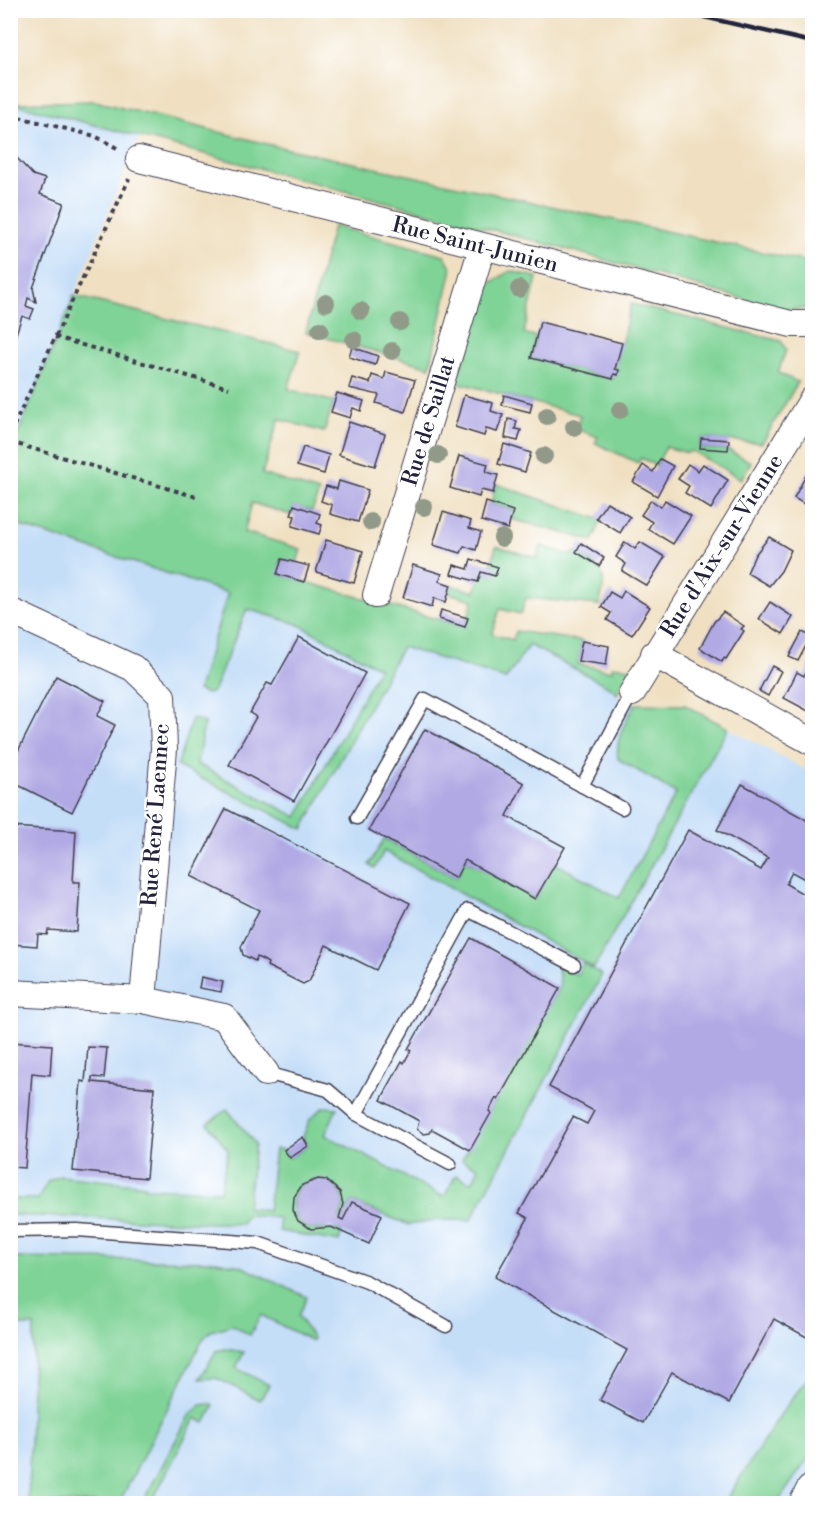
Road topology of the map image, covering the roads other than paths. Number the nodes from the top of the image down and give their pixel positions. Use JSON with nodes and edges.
{"nodes":[{"id":1,"x":139,"y":159,"type":"road end"},
{"id":2,"x":482,"y":248,"type":"junction"},
{"id":3,"x":813,"y":324,"type":"edge"},
{"id":4,"x":813,"y":400,"type":"edge"},
{"id":5,"x":376,"y":595,"type":"dead end"},
{"id":6,"x":10,"y":611,"type":"edge"},
{"id":7,"x":654,"y":654,"type":"junction"},
{"id":8,"x":632,"y":693,"type":"joint"},
{"id":9,"x":813,"y":742,"type":"edge"},
{"id":10,"x":582,"y":786,"type":"junction"},
{"id":11,"x":622,"y":808,"type":"dead end"},
{"id":12,"x":357,"y":818,"type":"dead end"},
{"id":13,"x":574,"y":965,"type":"dead end"},
{"id":14,"x":10,"y":993,"type":"edge"},
{"id":15,"x":143,"y":1000,"type":"junction"},
{"id":16,"x":266,"y":1072,"type":"joint"},
{"id":17,"x":356,"y":1114,"type":"junction"},
{"id":18,"x":450,"y":1164,"type":"dead end"},
{"id":19,"x":10,"y":1230,"type":"edge"},
{"id":20,"x":446,"y":1326,"type":"dead end"},
{"id":21,"x":813,"y":1491,"type":"edge"},
{"id":22,"x":805,"y":1503,"type":"edge"}],
"edges":[{"from":1,"to":2,"type":"street","name":"Rue Saint-Junien"},
{"from":2,"to":3,"type":"street","name":"Rue Saint-Junien"},
{"from":2,"to":5,"type":"street","name":"Rue de Saillat"},
{"from":4,"to":7,"type":"street","name":"Rue d'Aix-sur-Vienne"},
{"from":6,"to":15,"type":"street","name":"Rue René Laennec"},
{"from":7,"to":8,"type":"street","name":"Rue d'Aix-sur-Vienne"},
{"from":7,"to":9,"type":"street"},
{"from":8,"to":10,"type":"lane"},
{"from":10,"to":11,"type":"lane"},
{"from":10,"to":12,"type":"lane"},
{"from":13,"to":17,"type":"lane"},
{"from":14,"to":15,"type":"street"},
{"from":15,"to":16,"type":"street"},
{"from":16,"to":17,"type":"lane"},
{"from":17,"to":18,"type":"lane"},
{"from":19,"to":20,"type":"lane"},
{"from":21,"to":22,"type":"street"}]}
